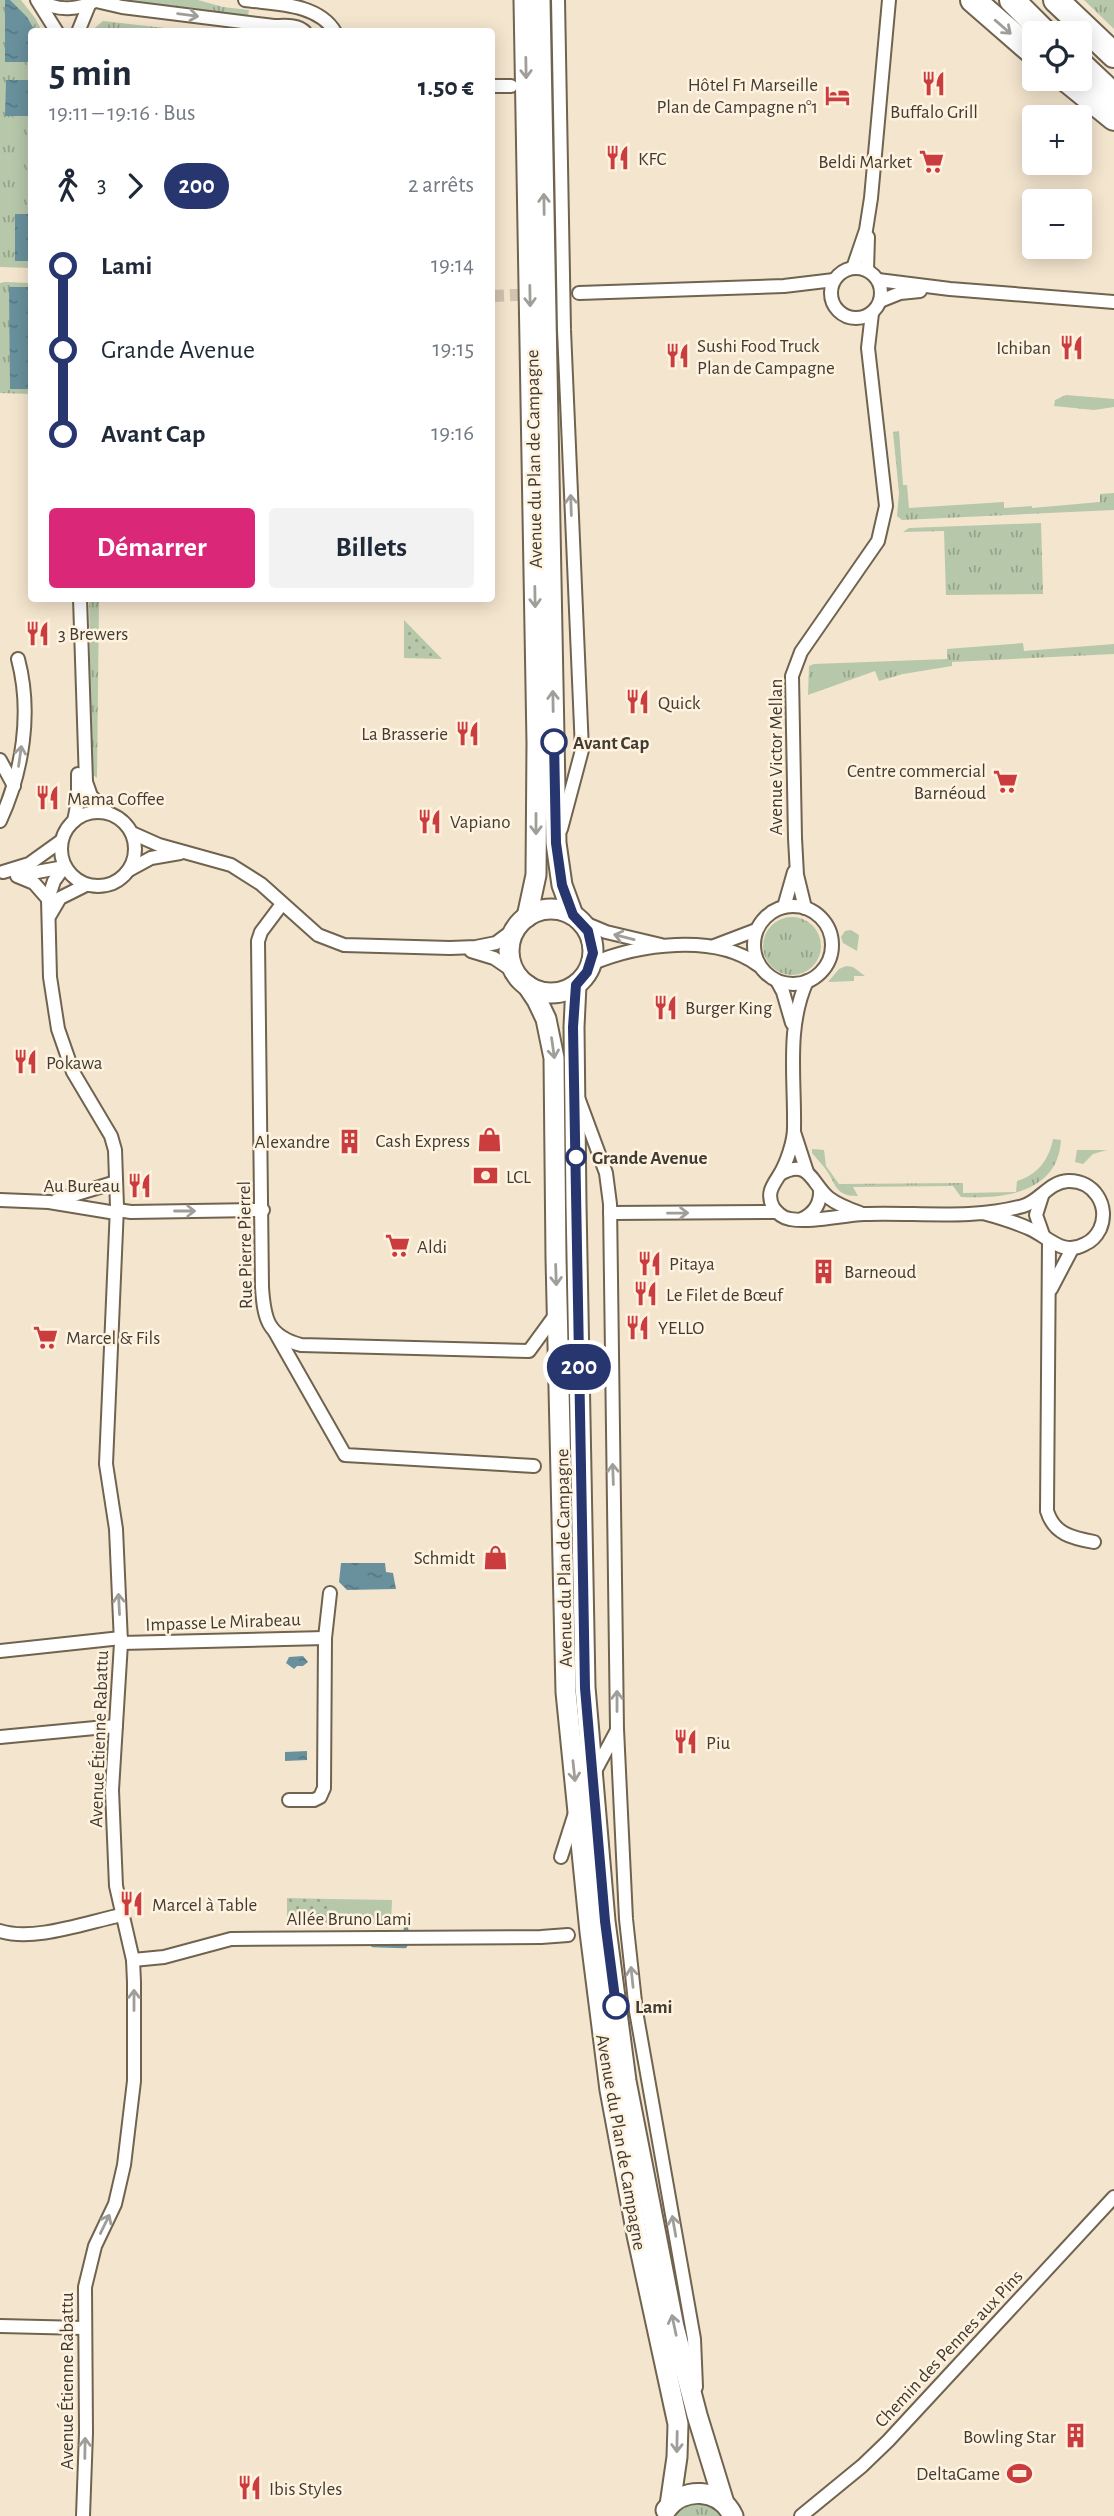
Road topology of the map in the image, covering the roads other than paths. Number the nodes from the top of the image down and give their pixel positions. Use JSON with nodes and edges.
{"nodes":[{"id":1,"x":38,"y":0,"type":"edge"},
{"id":2,"x":245,"y":0,"type":"edge"},
{"id":3,"x":524,"y":0,"type":"edge"},
{"id":4,"x":540,"y":0,"type":"edge"},
{"id":5,"x":558,"y":0,"type":"edge"},
{"id":6,"x":889,"y":0,"type":"edge"},
{"id":7,"x":973,"y":0,"type":"edge"},
{"id":8,"x":1012,"y":0,"type":"edge"},
{"id":9,"x":1056,"y":0,"type":"edge"},
{"id":10,"x":94,"y":2,"type":"edge"},
{"id":11,"x":1033,"y":21,"type":"edge"},
{"id":12,"x":55,"y":28,"type":"edge"},
{"id":13,"x":80,"y":28,"type":"edge"},
{"id":14,"x":301,"y":28,"type":"edge"},
{"id":15,"x":332,"y":28,"type":"edge"},
{"id":16,"x":1022,"y":43,"type":"edge"},
{"id":17,"x":1114,"y":55,"type":"edge"},
{"id":18,"x":1092,"y":76,"type":"edge"},
{"id":19,"x":495,"y":86,"type":"edge"},
{"id":20,"x":511,"y":86,"type":"dead end"},
{"id":21,"x":1081,"y":91,"type":"edge"},
{"id":22,"x":1114,"y":96,"type":"edge"},
{"id":23,"x":1114,"y":118,"type":"edge"},
{"id":24,"x":869,"y":212,"type":"junction"},
{"id":25,"x":853,"y":268,"type":"junction"},
{"id":26,"x":867,"y":270,"type":"junction"},
{"id":27,"x":834,"y":280,"type":"junction"},
{"id":28,"x":878,"y":280,"type":"junction"},
{"id":29,"x":785,"y":286,"type":"junction"},
{"id":30,"x":950,"y":289,"type":"junction"},
{"id":31,"x":579,"y":293,"type":"dead end"},
{"id":32,"x":880,"y":302,"type":"junction"},
{"id":33,"x":1114,"y":302,"type":"edge"},
{"id":34,"x":833,"y":305,"type":"junction"},
{"id":35,"x":872,"y":313,"type":"junction"},
{"id":36,"x":850,"y":318,"type":"junction"},
{"id":37,"x":868,"y":348,"type":"junction"},
{"id":38,"x":73,"y":602,"type":"edge"},
{"id":39,"x":80,"y":602,"type":"edge"},
{"id":40,"x":18,"y":659,"type":"dead end"},
{"id":41,"x":0,"y":760,"type":"edge"},
{"id":42,"x":14,"y":786,"type":"junction"},
{"id":43,"x":108,"y":813,"type":"junction"},
{"id":44,"x":1,"y":814,"type":"edge"},
{"id":45,"x":74,"y":821,"type":"junction"},
{"id":46,"x":132,"y":833,"type":"junction"},
{"id":47,"x":61,"y":841,"type":"junction"},
{"id":48,"x":556,"y":843,"type":"junction"},
{"id":49,"x":191,"y":853,"type":"junction"},
{"id":50,"x":796,"y":858,"type":"junction"},
{"id":51,"x":64,"y":867,"type":"junction"},
{"id":52,"x":129,"y":870,"type":"junction"},
{"id":53,"x":2,"y":872,"type":"edge"},
{"id":54,"x":86,"y":885,"type":"junction"},
{"id":55,"x":48,"y":899,"type":"junction"},
{"id":56,"x":282,"y":904,"type":"junction"},
{"id":57,"x":784,"y":907,"type":"junction"},
{"id":58,"x":805,"y":908,"type":"junction"},
{"id":59,"x":50,"y":915,"type":"junction"},
{"id":60,"x":578,"y":918,"type":"junction"},
{"id":61,"x":521,"y":922,"type":"junction"},
{"id":62,"x":756,"y":930,"type":"junction"},
{"id":63,"x":668,"y":946,"type":"junction"},
{"id":64,"x":714,"y":946,"type":"junction"},
{"id":65,"x":450,"y":948,"type":"junction"},
{"id":66,"x":591,"y":964,"type":"junction"},
{"id":67,"x":760,"y":967,"type":"junction"},
{"id":68,"x":521,"y":979,"type":"junction"},
{"id":69,"x":777,"y":981,"type":"junction"},
{"id":70,"x":807,"y":981,"type":"junction"},
{"id":71,"x":576,"y":985,"type":"junction"},
{"id":72,"x":794,"y":1028,"type":"junction"},
{"id":73,"x":575,"y":1090,"type":"junction"},
{"id":74,"x":794,"y":1132,"type":"junction"},
{"id":75,"x":807,"y":1172,"type":"junction"},
{"id":76,"x":780,"y":1174,"type":"junction"},
{"id":77,"x":116,"y":1182,"type":"junction"},
{"id":78,"x":820,"y":1189,"type":"junction"},
{"id":79,"x":1042,"y":1196,"type":"junction"},
{"id":80,"x":0,"y":1200,"type":"edge"},
{"id":81,"x":50,"y":1202,"type":"junction"},
{"id":82,"x":1108,"y":1205,"type":"edge"},
{"id":83,"x":117,"y":1210,"type":"junction"},
{"id":84,"x":263,"y":1210,"type":"junction"},
{"id":85,"x":777,"y":1212,"type":"junction"},
{"id":86,"x":610,"y":1213,"type":"junction"},
{"id":87,"x":983,"y":1213,"type":"junction"},
{"id":88,"x":863,"y":1214,"type":"junction"},
{"id":89,"x":800,"y":1219,"type":"junction"},
{"id":90,"x":1114,"y":1224,"type":"edge"},
{"id":91,"x":1101,"y":1227,"type":"junction"},
{"id":92,"x":1046,"y":1238,"type":"junction"},
{"id":93,"x":1072,"y":1249,"type":"junction"},
{"id":94,"x":1049,"y":1293,"type":"junction"},
{"id":95,"x":557,"y":1312,"type":"junction"},
{"id":96,"x":274,"y":1332,"type":"junction"},
{"id":97,"x":534,"y":1466,"type":"dead end"},
{"id":98,"x":1094,"y":1542,"type":"dead end"},
{"id":99,"x":330,"y":1593,"type":"dead end"},
{"id":100,"x":325,"y":1638,"type":"junction"},
{"id":101,"x":121,"y":1641,"type":"junction"},
{"id":102,"x":0,"y":1651,"type":"edge"},
{"id":103,"x":116,"y":1726,"type":"junction"},
{"id":104,"x":617,"y":1729,"type":"junction"},
{"id":105,"x":0,"y":1737,"type":"edge"},
{"id":106,"x":591,"y":1778,"type":"junction"},
{"id":107,"x":289,"y":1800,"type":"dead end"},
{"id":108,"x":578,"y":1807,"type":"junction"},
{"id":109,"x":561,"y":1857,"type":"dead end"},
{"id":110,"x":122,"y":1915,"type":"junction"},
{"id":111,"x":0,"y":1931,"type":"edge"},
{"id":112,"x":568,"y":1935,"type":"dead end"},
{"id":113,"x":133,"y":1960,"type":"junction"},
{"id":114,"x":1114,"y":2197,"type":"edge"},
{"id":115,"x":0,"y":2326,"type":"edge"},
{"id":116,"x":84,"y":2328,"type":"junction"},
{"id":117,"x":697,"y":2415,"type":"junction"},
{"id":118,"x":666,"y":2510,"type":"edge"},
{"id":119,"x":733,"y":2511,"type":"edge"},
{"id":120,"x":83,"y":2516,"type":"edge"},
{"id":121,"x":800,"y":2516,"type":"edge"}],
"edges":[{"from":1,"to":10,"type":"street"},
{"from":1,"to":12,"type":"street"},
{"from":2,"to":15,"type":"street"},
{"from":3,"to":61,"type":"main road","name":"Avenue du Plan de Campagne","one_way":true},
{"from":48,"to":4,"type":"main road","name":"Avenue du Plan de Campagne","one_way":true},
{"from":48,"to":5,"type":"street","one_way":true},
{"from":6,"to":24,"type":"street"},
{"from":7,"to":16,"type":"highway","one_way":true},
{"from":8,"to":11,"type":"highway"},
{"from":9,"to":17,"type":"highway"},
{"from":10,"to":13,"type":"street"},
{"from":10,"to":14,"type":"street","one_way":true},
{"from":18,"to":22,"type":"highway"},
{"from":19,"to":20,"type":"street"},
{"from":21,"to":23,"type":"highway"},
{"from":24,"to":25,"type":"street"},
{"from":24,"to":26,"type":"street"},
{"from":25,"to":26,"type":"street"},
{"from":25,"to":27,"type":"street"},
{"from":26,"to":28,"type":"street"},
{"from":27,"to":29,"type":"street"},
{"from":27,"to":34,"type":"street"},
{"from":28,"to":30,"type":"street"},
{"from":28,"to":32,"type":"street"},
{"from":29,"to":31,"type":"street"},
{"from":29,"to":34,"type":"street"},
{"from":30,"to":32,"type":"street"},
{"from":30,"to":33,"type":"street"},
{"from":32,"to":35,"type":"street"},
{"from":34,"to":36,"type":"street"},
{"from":35,"to":36,"type":"street"},
{"from":35,"to":37,"type":"street","name":"Avenue Victor Mellan"},
{"from":36,"to":37,"type":"street","name":"Avenue Victor Mellan"},
{"from":37,"to":50,"type":"street","name":"Avenue Victor Mellan"},
{"from":38,"to":45,"type":"street"},
{"from":39,"to":43,"type":"street"},
{"from":42,"to":40,"type":"street","one_way":true},
{"from":41,"to":42,"type":"street"},
{"from":42,"to":44,"type":"street"},
{"from":43,"to":45,"type":"street"},
{"from":43,"to":46,"type":"street"},
{"from":45,"to":47,"type":"street"},
{"from":46,"to":49,"type":"street"},
{"from":46,"to":52,"type":"street"},
{"from":47,"to":51,"type":"street"},
{"from":47,"to":53,"type":"street"},
{"from":48,"to":60,"type":"main road","name":"Avenue du Plan de Campagne"},
{"from":49,"to":52,"type":"street"},
{"from":49,"to":56,"type":"street"},
{"from":50,"to":57,"type":"street","name":"Avenue Victor Mellan"},
{"from":50,"to":58,"type":"street","name":"Avenue Victor Mellan"},
{"from":51,"to":53,"type":"street"},
{"from":51,"to":54,"type":"street"},
{"from":51,"to":55,"type":"street"},
{"from":52,"to":54,"type":"street"},
{"from":53,"to":55,"type":"street"},
{"from":54,"to":59,"type":"street"},
{"from":55,"to":59,"type":"street","name":"Avenue Étienne Rabattu"},
{"from":56,"to":65,"type":"street"},
{"from":56,"to":84,"type":"street","name":"Rue Pierre Pierrel"},
{"from":57,"to":58,"type":"street"},
{"from":57,"to":62,"type":"street"},
{"from":58,"to":70,"type":"street"},
{"from":59,"to":77,"type":"street","name":"Avenue Étienne Rabattu"},
{"from":60,"to":61,"type":"main road"},
{"from":63,"to":60,"type":"street","one_way":true},
{"from":60,"to":66,"type":"main road"},
{"from":61,"to":65,"type":"street"},
{"from":61,"to":68,"type":"main road"},
{"from":62,"to":64,"type":"street"},
{"from":62,"to":67,"type":"street"},
{"from":63,"to":64,"type":"street"},
{"from":63,"to":66,"type":"street"},
{"from":64,"to":67,"type":"street"},
{"from":65,"to":68,"type":"street"},
{"from":66,"to":71,"type":"main road"},
{"from":67,"to":69,"type":"street"},
{"from":68,"to":71,"type":"main road"},
{"from":68,"to":95,"type":"main road","name":"Avenue du Plan de Campagne","one_way":true},
{"from":69,"to":70,"type":"street"},
{"from":69,"to":72,"type":"street"},
{"from":70,"to":72,"type":"street"},
{"from":71,"to":73,"type":"main road","name":"Avenue du Plan de Campagne"},
{"from":72,"to":74,"type":"street"},
{"from":73,"to":86,"type":"street"},
{"from":73,"to":106,"type":"main road","name":"Avenue du Plan de Campagne"},
{"from":74,"to":75,"type":"street"},
{"from":74,"to":76,"type":"street"},
{"from":75,"to":76,"type":"street"},
{"from":75,"to":78,"type":"street"},
{"from":76,"to":85,"type":"street"},
{"from":77,"to":81,"type":"street"},
{"from":77,"to":83,"type":"street","name":"Avenue Étienne Rabattu"},
{"from":78,"to":88,"type":"street"},
{"from":78,"to":89,"type":"street"},
{"from":79,"to":82,"type":"street"},
{"from":79,"to":87,"type":"street"},
{"from":79,"to":92,"type":"street"},
{"from":80,"to":81,"type":"street"},
{"from":81,"to":83,"type":"street"},
{"from":82,"to":91,"type":"street"},
{"from":83,"to":84,"type":"street","one_way":true},
{"from":101,"to":83,"type":"street","name":"Avenue Étienne Rabattu","one_way":true},
{"from":84,"to":96,"type":"street","name":"Rue Pierre Pierrel"},
{"from":86,"to":85,"type":"street","one_way":true},
{"from":85,"to":89,"type":"street"},
{"from":104,"to":86,"type":"street","one_way":true},
{"from":87,"to":88,"type":"street"},
{"from":87,"to":92,"type":"street"},
{"from":88,"to":89,"type":"street"},
{"from":90,"to":91,"type":"street"},
{"from":91,"to":93,"type":"street"},
{"from":92,"to":93,"type":"street"},
{"from":92,"to":94,"type":"street"},
{"from":93,"to":94,"type":"street"},
{"from":94,"to":98,"type":"street"},
{"from":95,"to":96,"type":"street"},
{"from":95,"to":108,"type":"main road","name":"Avenue du Plan de Campagne","one_way":true},
{"from":96,"to":97,"type":"street","name":"Rue Pierre Pierrel"},
{"from":99,"to":100,"type":"street","name":"Impasse Le Mirabeau"},
{"from":100,"to":101,"type":"street","name":"Impasse Le Mirabeau"},
{"from":100,"to":107,"type":"street","name":"Impasse Le Mirabeau"},
{"from":101,"to":102,"type":"street","name":"Impasse Le Mirabeau"},
{"from":101,"to":103,"type":"street","name":"Avenue Étienne Rabattu"},
{"from":103,"to":105,"type":"street"},
{"from":103,"to":110,"type":"street","name":"Avenue Étienne Rabattu"},
{"from":104,"to":106,"type":"street"},
{"from":117,"to":104,"type":"street","one_way":true},
{"from":117,"to":106,"type":"main road","name":"Avenue du Plan de Campagne","one_way":true},
{"from":108,"to":109,"type":"street"},
{"from":108,"to":118,"type":"main road","name":"Avenue du Plan de Campagne","one_way":true},
{"from":110,"to":111,"type":"street"},
{"from":110,"to":113,"type":"street","name":"Avenue Étienne Rabattu"},
{"from":112,"to":113,"type":"street","name":"Allée Bruno Lami"},
{"from":116,"to":113,"type":"street","name":"Avenue Étienne Rabattu","one_way":true},
{"from":114,"to":121,"type":"street","name":"Chemin des Pennes aux Pins"},
{"from":115,"to":116,"type":"street"},
{"from":120,"to":116,"type":"street","name":"Avenue Étienne Rabattu","one_way":true},
{"from":117,"to":119,"type":"main road","name":"Avenue du Plan de Campagne"},
{"from":118,"to":119,"type":"main road"}]}
